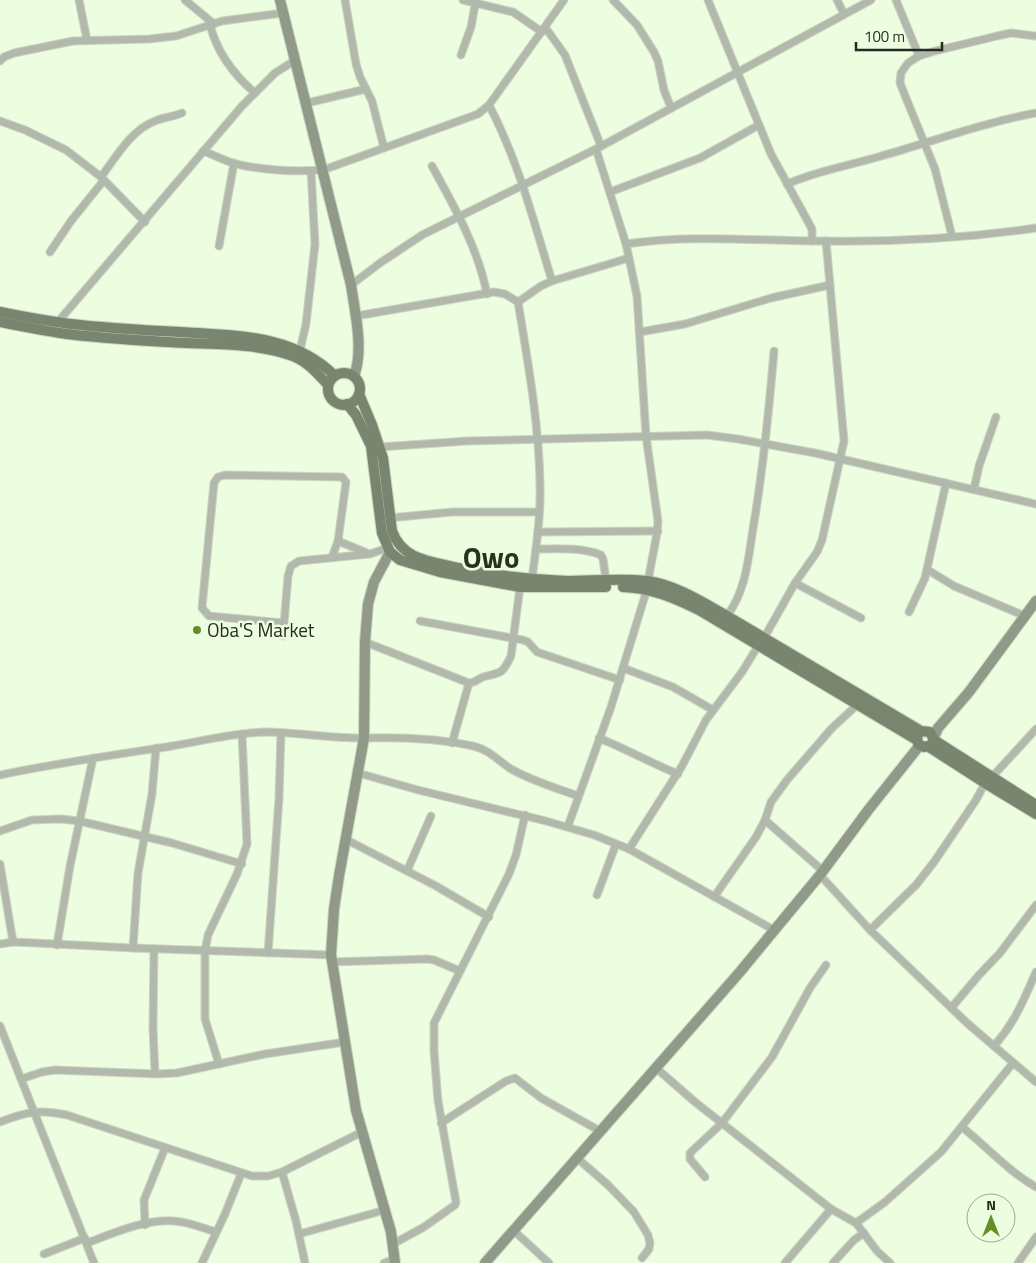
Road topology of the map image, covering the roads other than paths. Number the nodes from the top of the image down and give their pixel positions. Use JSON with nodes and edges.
{"nodes":[{"id":1,"x":79,"y":0,"type":"edge"},
{"id":2,"x":184,"y":0,"type":"edge"},
{"id":3,"x":280,"y":0,"type":"edge"},
{"id":4,"x":345,"y":0,"type":"edge"},
{"id":5,"x":463,"y":0,"type":"edge"},
{"id":6,"x":564,"y":0,"type":"edge"},
{"id":7,"x":613,"y":0,"type":"edge"},
{"id":8,"x":708,"y":0,"type":"edge"},
{"id":9,"x":837,"y":0,"type":"edge"},
{"id":10,"x":871,"y":0,"type":"edge"},
{"id":11,"x":896,"y":0,"type":"edge"},
{"id":12,"x":476,"y":2,"type":"edge"},
{"id":13,"x":282,"y":13,"type":"junction"},
{"id":14,"x":844,"y":14,"type":"junction"},
{"id":15,"x":212,"y":24,"type":"junction"},
{"id":16,"x":544,"y":30,"type":"junction"},
{"id":17,"x":1036,"y":36,"type":"edge"},
{"id":18,"x":86,"y":40,"type":"junction"},
{"id":19,"x":461,"y":55,"type":"dead end"},
{"id":20,"x":919,"y":56,"type":"junction"},
{"id":21,"x":0,"y":61,"type":"edge"},
{"id":22,"x":294,"y":61,"type":"junction"},
{"id":23,"x":738,"y":72,"type":"junction"},
{"id":24,"x":366,"y":88,"type":"junction"},
{"id":25,"x":256,"y":93,"type":"junction"},
{"id":26,"x":307,"y":103,"type":"junction"},
{"id":27,"x":489,"y":105,"type":"junction"},
{"id":28,"x":672,"y":108,"type":"junction"},
{"id":29,"x":182,"y":113,"type":"dead end"},
{"id":30,"x":1036,"y":113,"type":"edge"},
{"id":31,"x":0,"y":122,"type":"edge"},
{"id":32,"x":759,"y":126,"type":"junction"},
{"id":33,"x":924,"y":143,"type":"junction"},
{"id":34,"x":599,"y":147,"type":"junction"},
{"id":35,"x":384,"y":148,"type":"junction"},
{"id":36,"x":203,"y":151,"type":"junction"},
{"id":37,"x":234,"y":164,"type":"junction"},
{"id":38,"x":432,"y":166,"type":"dead end"},
{"id":39,"x":323,"y":170,"type":"junction"},
{"id":40,"x":311,"y":171,"type":"junction"},
{"id":41,"x":102,"y":179,"type":"junction"},
{"id":42,"x":786,"y":184,"type":"junction"},
{"id":43,"x":522,"y":185,"type":"junction"},
{"id":44,"x":610,"y":192,"type":"junction"},
{"id":45,"x":459,"y":217,"type":"junction"},
{"id":46,"x":145,"y":222,"type":"junction"},
{"id":47,"x":1036,"y":228,"type":"edge"},
{"id":48,"x":952,"y":236,"type":"junction"},
{"id":49,"x":812,"y":241,"type":"junction"},
{"id":50,"x":826,"y":241,"type":"junction"},
{"id":51,"x":626,"y":244,"type":"junction"},
{"id":52,"x":219,"y":246,"type":"dead end"},
{"id":53,"x":50,"y":252,"type":"dead end"},
{"id":54,"x":629,"y":258,"type":"junction"},
{"id":55,"x":552,"y":281,"type":"junction"},
{"id":56,"x":351,"y":285,"type":"junction"},
{"id":57,"x":830,"y":285,"type":"junction"},
{"id":58,"x":487,"y":294,"type":"junction"},
{"id":59,"x":518,"y":302,"type":"junction"},
{"id":60,"x":0,"y":312,"type":"edge"},
{"id":61,"x":356,"y":316,"type":"junction"},
{"id":62,"x":0,"y":322,"type":"edge"},
{"id":63,"x":58,"y":323,"type":"junction"},
{"id":64,"x":50,"y":331,"type":"junction"},
{"id":65,"x":640,"y":332,"type":"junction"},
{"id":66,"x":300,"y":350,"type":"junction"},
{"id":67,"x":774,"y":351,"type":"dead end"},
{"id":68,"x":350,"y":375,"type":"junction"},
{"id":69,"x":335,"y":376,"type":"junction"},
{"id":70,"x":328,"y":385,"type":"junction"},
{"id":71,"x":359,"y":394,"type":"junction"},
{"id":72,"x":347,"y":404,"type":"junction"},
{"id":73,"x":996,"y":417,"type":"dead end"},
{"id":74,"x":646,"y":436,"type":"junction"},
{"id":75,"x":538,"y":439,"type":"junction"},
{"id":76,"x":764,"y":443,"type":"junction"},
{"id":77,"x":380,"y":447,"type":"junction"},
{"id":78,"x":841,"y":459,"type":"junction"},
{"id":79,"x":946,"y":483,"type":"junction"},
{"id":80,"x":974,"y":489,"type":"junction"},
{"id":81,"x":1036,"y":504,"type":"edge"},
{"id":82,"x":539,"y":512,"type":"junction"},
{"id":83,"x":389,"y":518,"type":"junction"},
{"id":84,"x":658,"y":530,"type":"junction"},
{"id":85,"x":538,"y":532,"type":"junction"},
{"id":86,"x":338,"y":541,"type":"junction"},
{"id":87,"x":536,"y":549,"type":"junction"},
{"id":88,"x":389,"y":550,"type":"junction"},
{"id":89,"x":370,"y":554,"type":"junction"},
{"id":90,"x":332,"y":557,"type":"junction"},
{"id":91,"x":928,"y":570,"type":"junction"},
{"id":92,"x":532,"y":579,"type":"junction"},
{"id":93,"x":506,"y":580,"type":"junction"},
{"id":94,"x":606,"y":580,"type":"junction"},
{"id":95,"x":795,"y":583,"type":"junction"},
{"id":96,"x":647,"y":585,"type":"junction"},
{"id":97,"x":520,"y":587,"type":"junction"},
{"id":98,"x":1036,"y":601,"type":"edge"},
{"id":99,"x":909,"y":612,"type":"dead end"},
{"id":100,"x":727,"y":616,"type":"junction"},
{"id":101,"x":1025,"y":616,"type":"junction"},
{"id":102,"x":861,"y":618,"type":"dead end"},
{"id":103,"x":420,"y":621,"type":"dead end"},
{"id":104,"x":284,"y":623,"type":"junction"},
{"id":105,"x":283,"y":636,"type":"dead end"},
{"id":106,"x":514,"y":638,"type":"junction"},
{"id":107,"x":365,"y":642,"type":"junction"},
{"id":108,"x":761,"y":642,"type":"junction"},
{"id":109,"x":623,"y":668,"type":"junction"},
{"id":110,"x":620,"y":680,"type":"junction"},
{"id":111,"x":468,"y":684,"type":"junction"},
{"id":112,"x":857,"y":705,"type":"junction"},
{"id":113,"x":713,"y":710,"type":"junction"},
{"id":114,"x":1036,"y":729,"type":"edge"},
{"id":115,"x":281,"y":733,"type":"junction"},
{"id":116,"x":242,"y":734,"type":"junction"},
{"id":117,"x":928,"y":737,"type":"junction"},
{"id":118,"x":364,"y":738,"type":"junction"},
{"id":119,"x":599,"y":738,"type":"junction"},
{"id":120,"x":452,"y":743,"type":"junction"},
{"id":121,"x":156,"y":748,"type":"junction"},
{"id":122,"x":93,"y":758,"type":"junction"},
{"id":123,"x":358,"y":773,"type":"junction"},
{"id":124,"x":678,"y":774,"type":"junction"},
{"id":125,"x":0,"y":775,"type":"edge"},
{"id":126,"x":989,"y":780,"type":"junction"},
{"id":127,"x":578,"y":796,"type":"junction"},
{"id":128,"x":1036,"y":805,"type":"edge"},
{"id":129,"x":1036,"y":814,"type":"edge"},
{"id":130,"x":525,"y":815,"type":"junction"},
{"id":131,"x":432,"y":816,"type":"dead end"},
{"id":132,"x":79,"y":820,"type":"junction"},
{"id":133,"x":765,"y":820,"type":"junction"},
{"id":134,"x":568,"y":826,"type":"junction"},
{"id":135,"x":0,"y":831,"type":"edge"},
{"id":136,"x":145,"y":836,"type":"junction"},
{"id":137,"x":345,"y":839,"type":"junction"},
{"id":138,"x":616,"y":844,"type":"junction"},
{"id":139,"x":629,"y":849,"type":"junction"},
{"id":140,"x":0,"y":864,"type":"edge"},
{"id":141,"x":242,"y":864,"type":"junction"},
{"id":142,"x":407,"y":871,"type":"junction"},
{"id":143,"x":821,"y":873,"type":"junction"},
{"id":144,"x":597,"y":895,"type":"dead end"},
{"id":145,"x":714,"y":897,"type":"junction"},
{"id":146,"x":1036,"y":905,"type":"edge"},
{"id":147,"x":489,"y":917,"type":"junction"},
{"id":148,"x":774,"y":930,"type":"junction"},
{"id":149,"x":870,"y":930,"type":"junction"},
{"id":150,"x":13,"y":942,"type":"junction"},
{"id":151,"x":0,"y":944,"type":"edge"},
{"id":152,"x":57,"y":945,"type":"junction"},
{"id":153,"x":133,"y":948,"type":"junction"},
{"id":154,"x":154,"y":949,"type":"junction"},
{"id":155,"x":205,"y":951,"type":"junction"},
{"id":156,"x":268,"y":953,"type":"junction"},
{"id":157,"x":332,"y":959,"type":"junction"},
{"id":158,"x":826,"y":965,"type":"dead end"},
{"id":159,"x":460,"y":971,"type":"junction"},
{"id":160,"x":1036,"y":972,"type":"edge"},
{"id":161,"x":952,"y":1007,"type":"junction"},
{"id":162,"x":0,"y":1026,"type":"edge"},
{"id":163,"x":345,"y":1042,"type":"junction"},
{"id":164,"x":994,"y":1046,"type":"junction"},
{"id":165,"x":1013,"y":1063,"type":"junction"},
{"id":166,"x":219,"y":1064,"type":"junction"},
{"id":167,"x":656,"y":1068,"type":"junction"},
{"id":168,"x":155,"y":1073,"type":"junction"},
{"id":169,"x":21,"y":1079,"type":"junction"},
{"id":170,"x":1036,"y":1082,"type":"edge"},
{"id":171,"x":34,"y":1111,"type":"junction"},
{"id":172,"x":0,"y":1122,"type":"edge"},
{"id":173,"x":441,"y":1123,"type":"junction"},
{"id":174,"x":722,"y":1123,"type":"junction"},
{"id":175,"x":962,"y":1127,"type":"junction"},
{"id":176,"x":600,"y":1131,"type":"junction"},
{"id":177,"x":362,"y":1132,"type":"junction"},
{"id":178,"x":165,"y":1148,"type":"junction"},
{"id":179,"x":577,"y":1158,"type":"junction"},
{"id":180,"x":282,"y":1172,"type":"junction"},
{"id":181,"x":241,"y":1174,"type":"junction"},
{"id":182,"x":705,"y":1177,"type":"dead end"},
{"id":183,"x":1036,"y":1187,"type":"edge"},
{"id":184,"x":831,"y":1209,"type":"junction"},
{"id":185,"x":385,"y":1210,"type":"junction"},
{"id":186,"x":856,"y":1223,"type":"junction"},
{"id":187,"x":145,"y":1225,"type":"junction"},
{"id":188,"x":513,"y":1230,"type":"junction"},
{"id":189,"x":216,"y":1232,"type":"junction"},
{"id":190,"x":864,"y":1233,"type":"junction"},
{"id":191,"x":299,"y":1234,"type":"junction"},
{"id":192,"x":1036,"y":1237,"type":"edge"},
{"id":193,"x":86,"y":1241,"type":"junction"},
{"id":194,"x":393,"y":1244,"type":"junction"},
{"id":195,"x":44,"y":1254,"type":"dead end"},
{"id":196,"x":642,"y":1258,"type":"dead end"},
{"id":197,"x":395,"y":1261,"type":"edge"},
{"id":198,"x":94,"y":1263,"type":"edge"},
{"id":199,"x":202,"y":1263,"type":"edge"},
{"id":200,"x":305,"y":1263,"type":"edge"},
{"id":201,"x":384,"y":1263,"type":"edge"},
{"id":202,"x":485,"y":1263,"type":"edge"},
{"id":203,"x":549,"y":1263,"type":"edge"},
{"id":204,"x":785,"y":1263,"type":"edge"},
{"id":205,"x":833,"y":1263,"type":"edge"},
{"id":206,"x":890,"y":1263,"type":"edge"},
{"id":207,"x":1018,"y":1263,"type":"edge"}],
"edges":[{"from":1,"to":18,"type":"street"},
{"from":2,"to":15,"type":"street"},
{"from":3,"to":13,"type":"street"},
{"from":4,"to":24,"type":"street"},
{"from":5,"to":12,"type":"street"},
{"from":6,"to":16,"type":"street"},
{"from":7,"to":28,"type":"street"},
{"from":8,"to":23,"type":"street"},
{"from":9,"to":14,"type":"street"},
{"from":10,"to":14,"type":"street"},
{"from":11,"to":20,"type":"street"},
{"from":12,"to":16,"type":"street"},
{"from":12,"to":19,"type":"street"},
{"from":13,"to":15,"type":"street"},
{"from":13,"to":22,"type":"street"},
{"from":14,"to":23,"type":"street"},
{"from":15,"to":18,"type":"street"},
{"from":15,"to":25,"type":"street"},
{"from":16,"to":27,"type":"street"},
{"from":16,"to":34,"type":"street"},
{"from":17,"to":20,"type":"street"},
{"from":18,"to":21,"type":"street"},
{"from":20,"to":33,"type":"street"},
{"from":22,"to":25,"type":"street"},
{"from":22,"to":26,"type":"street"},
{"from":23,"to":28,"type":"street"},
{"from":23,"to":32,"type":"street"},
{"from":24,"to":26,"type":"street"},
{"from":24,"to":35,"type":"street"},
{"from":25,"to":36,"type":"street"},
{"from":26,"to":39,"type":"street"},
{"from":27,"to":35,"type":"street"},
{"from":27,"to":43,"type":"street"},
{"from":28,"to":34,"type":"street"},
{"from":29,"to":41,"type":"street"},
{"from":30,"to":33,"type":"street"},
{"from":31,"to":41,"type":"street"},
{"from":32,"to":42,"type":"street"},
{"from":32,"to":44,"type":"street"},
{"from":33,"to":42,"type":"street"},
{"from":33,"to":48,"type":"street"},
{"from":34,"to":43,"type":"street"},
{"from":34,"to":44,"type":"street"},
{"from":35,"to":39,"type":"street"},
{"from":36,"to":37,"type":"street"},
{"from":36,"to":46,"type":"street"},
{"from":37,"to":40,"type":"street"},
{"from":37,"to":52,"type":"street"},
{"from":38,"to":45,"type":"street"},
{"from":39,"to":40,"type":"street"},
{"from":39,"to":56,"type":"street"},
{"from":40,"to":66,"type":"street"},
{"from":41,"to":46,"type":"street"},
{"from":41,"to":53,"type":"street"},
{"from":42,"to":49,"type":"street"},
{"from":43,"to":45,"type":"street"},
{"from":43,"to":55,"type":"street"},
{"from":44,"to":51,"type":"street"},
{"from":45,"to":56,"type":"street"},
{"from":45,"to":58,"type":"street"},
{"from":46,"to":63,"type":"street"},
{"from":47,"to":48,"type":"street"},
{"from":48,"to":50,"type":"street"},
{"from":49,"to":50,"type":"street"},
{"from":49,"to":51,"type":"street"},
{"from":50,"to":57,"type":"street"},
{"from":51,"to":54,"type":"street"},
{"from":54,"to":55,"type":"street"},
{"from":54,"to":65,"type":"street"},
{"from":55,"to":59,"type":"street"},
{"from":56,"to":61,"type":"street"},
{"from":57,"to":65,"type":"street"},
{"from":57,"to":78,"type":"street"},
{"from":58,"to":59,"type":"street"},
{"from":58,"to":61,"type":"street"},
{"from":59,"to":75,"type":"street"},
{"from":60,"to":63,"type":"main road"},
{"from":61,"to":68,"type":"street"},
{"from":62,"to":64,"type":"main road"},
{"from":63,"to":64,"type":"street"},
{"from":63,"to":66,"type":"main road"},
{"from":64,"to":70,"type":"main road"},
{"from":65,"to":74,"type":"street"},
{"from":66,"to":69,"type":"main road"},
{"from":67,"to":76,"type":"street"},
{"from":68,"to":69,"type":"main road"},
{"from":68,"to":71,"type":"main road"},
{"from":69,"to":70,"type":"main road"},
{"from":70,"to":72,"type":"main road"},
{"from":71,"to":72,"type":"main road"},
{"from":71,"to":77,"type":"main road"},
{"from":72,"to":88,"type":"main road"},
{"from":73,"to":80,"type":"street"},
{"from":74,"to":75,"type":"street"},
{"from":74,"to":76,"type":"street"},
{"from":74,"to":84,"type":"street"},
{"from":75,"to":77,"type":"street"},
{"from":75,"to":82,"type":"street"},
{"from":76,"to":78,"type":"street"},
{"from":76,"to":100,"type":"street"},
{"from":77,"to":83,"type":"main road"},
{"from":78,"to":79,"type":"street"},
{"from":78,"to":95,"type":"street"},
{"from":79,"to":80,"type":"street"},
{"from":79,"to":91,"type":"street"},
{"from":80,"to":81,"type":"street"},
{"from":82,"to":83,"type":"street"},
{"from":82,"to":85,"type":"street"},
{"from":83,"to":93,"type":"main road"},
{"from":84,"to":85,"type":"street"},
{"from":84,"to":96,"type":"street"},
{"from":85,"to":87,"type":"street"},
{"from":86,"to":89,"type":"street"},
{"from":86,"to":90,"type":"street"},
{"from":86,"to":104,"type":"street"},
{"from":87,"to":92,"type":"street"},
{"from":87,"to":94,"type":"street"},
{"from":88,"to":89,"type":"street"},
{"from":88,"to":93,"type":"main road"},
{"from":88,"to":107,"type":"street"},
{"from":89,"to":90,"type":"street"},
{"from":90,"to":104,"type":"street"},
{"from":91,"to":99,"type":"street"},
{"from":91,"to":101,"type":"street"},
{"from":92,"to":93,"type":"main road"},
{"from":92,"to":94,"type":"main road"},
{"from":93,"to":97,"type":"main road"},
{"from":94,"to":96,"type":"main road"},
{"from":95,"to":102,"type":"street"},
{"from":95,"to":108,"type":"street"},
{"from":96,"to":97,"type":"main road"},
{"from":96,"to":100,"type":"main road"},
{"from":96,"to":108,"type":"main road"},
{"from":96,"to":109,"type":"street"},
{"from":97,"to":106,"type":"street"},
{"from":98,"to":101,"type":"street"},
{"from":100,"to":108,"type":"main road"},
{"from":101,"to":117,"type":"street"},
{"from":103,"to":106,"type":"street"},
{"from":104,"to":105,"type":"street"},
{"from":106,"to":110,"type":"street"},
{"from":106,"to":111,"type":"street"},
{"from":107,"to":111,"type":"street"},
{"from":107,"to":118,"type":"street"},
{"from":108,"to":112,"type":"main road"},
{"from":108,"to":113,"type":"street"},
{"from":108,"to":117,"type":"main road"},
{"from":109,"to":110,"type":"street"},
{"from":109,"to":113,"type":"street"},
{"from":110,"to":119,"type":"street"},
{"from":111,"to":120,"type":"street"},
{"from":112,"to":117,"type":"main road"},
{"from":112,"to":133,"type":"street"},
{"from":113,"to":124,"type":"street"},
{"from":114,"to":126,"type":"street"},
{"from":115,"to":116,"type":"street"},
{"from":115,"to":118,"type":"street"},
{"from":115,"to":156,"type":"street"},
{"from":116,"to":121,"type":"street"},
{"from":116,"to":141,"type":"street"},
{"from":117,"to":126,"type":"main road"},
{"from":117,"to":143,"type":"street"},
{"from":118,"to":120,"type":"street"},
{"from":118,"to":123,"type":"street"},
{"from":119,"to":124,"type":"street"},
{"from":119,"to":127,"type":"street"},
{"from":120,"to":127,"type":"street"},
{"from":121,"to":122,"type":"street"},
{"from":121,"to":136,"type":"street"},
{"from":122,"to":125,"type":"street"},
{"from":122,"to":132,"type":"street"},
{"from":123,"to":130,"type":"street"},
{"from":123,"to":137,"type":"street"},
{"from":124,"to":139,"type":"street"},
{"from":126,"to":128,"type":"main road"},
{"from":126,"to":129,"type":"main road"},
{"from":126,"to":149,"type":"street"},
{"from":127,"to":134,"type":"street"},
{"from":130,"to":134,"type":"street"},
{"from":130,"to":147,"type":"street"},
{"from":131,"to":142,"type":"street"},
{"from":132,"to":135,"type":"street"},
{"from":132,"to":136,"type":"street"},
{"from":132,"to":152,"type":"street"},
{"from":133,"to":143,"type":"street"},
{"from":133,"to":145,"type":"street"},
{"from":134,"to":138,"type":"street"},
{"from":136,"to":141,"type":"street"},
{"from":136,"to":153,"type":"street"},
{"from":137,"to":142,"type":"street"},
{"from":137,"to":157,"type":"street"},
{"from":138,"to":139,"type":"street"},
{"from":138,"to":144,"type":"street"},
{"from":139,"to":145,"type":"street"},
{"from":140,"to":150,"type":"street"},
{"from":141,"to":155,"type":"street"},
{"from":142,"to":147,"type":"street"},
{"from":143,"to":148,"type":"street"},
{"from":143,"to":149,"type":"street"},
{"from":145,"to":148,"type":"street"},
{"from":146,"to":161,"type":"street"},
{"from":147,"to":159,"type":"street"},
{"from":148,"to":167,"type":"street"},
{"from":149,"to":161,"type":"street"},
{"from":150,"to":151,"type":"street"},
{"from":150,"to":152,"type":"street"},
{"from":152,"to":153,"type":"street"},
{"from":153,"to":154,"type":"street"},
{"from":154,"to":155,"type":"street"},
{"from":154,"to":168,"type":"street"},
{"from":155,"to":156,"type":"street"},
{"from":155,"to":166,"type":"street"},
{"from":156,"to":157,"type":"street"},
{"from":157,"to":159,"type":"street"},
{"from":157,"to":163,"type":"street"},
{"from":158,"to":174,"type":"street"},
{"from":159,"to":173,"type":"street"},
{"from":160,"to":164,"type":"street"},
{"from":161,"to":164,"type":"street"},
{"from":162,"to":169,"type":"street"},
{"from":163,"to":166,"type":"street"},
{"from":163,"to":177,"type":"street"},
{"from":164,"to":165,"type":"street"},
{"from":165,"to":170,"type":"street"},
{"from":165,"to":175,"type":"street"},
{"from":166,"to":168,"type":"street"},
{"from":167,"to":174,"type":"street"},
{"from":167,"to":176,"type":"street"},
{"from":168,"to":169,"type":"street"},
{"from":169,"to":171,"type":"street"},
{"from":171,"to":172,"type":"street"},
{"from":171,"to":178,"type":"street"},
{"from":171,"to":193,"type":"street"},
{"from":173,"to":176,"type":"street"},
{"from":173,"to":194,"type":"street"},
{"from":174,"to":182,"type":"street"},
{"from":174,"to":184,"type":"street"},
{"from":175,"to":183,"type":"street"},
{"from":175,"to":186,"type":"street"},
{"from":176,"to":179,"type":"street"},
{"from":177,"to":180,"type":"street"},
{"from":177,"to":185,"type":"street"},
{"from":178,"to":181,"type":"street"},
{"from":178,"to":187,"type":"street"},
{"from":179,"to":188,"type":"street"},
{"from":179,"to":196,"type":"street"},
{"from":180,"to":181,"type":"street"},
{"from":180,"to":191,"type":"street"},
{"from":181,"to":189,"type":"street"},
{"from":184,"to":186,"type":"street"},
{"from":184,"to":204,"type":"street"},
{"from":185,"to":191,"type":"street"},
{"from":185,"to":194,"type":"street"},
{"from":186,"to":190,"type":"street"},
{"from":187,"to":189,"type":"street"},
{"from":187,"to":193,"type":"street"},
{"from":188,"to":202,"type":"street"},
{"from":188,"to":203,"type":"street"},
{"from":189,"to":199,"type":"street"},
{"from":190,"to":205,"type":"street"},
{"from":190,"to":206,"type":"street"},
{"from":191,"to":200,"type":"street"},
{"from":192,"to":207,"type":"street"},
{"from":193,"to":195,"type":"street"},
{"from":193,"to":198,"type":"street"},
{"from":194,"to":197,"type":"street"},
{"from":197,"to":201,"type":"street"}]}
